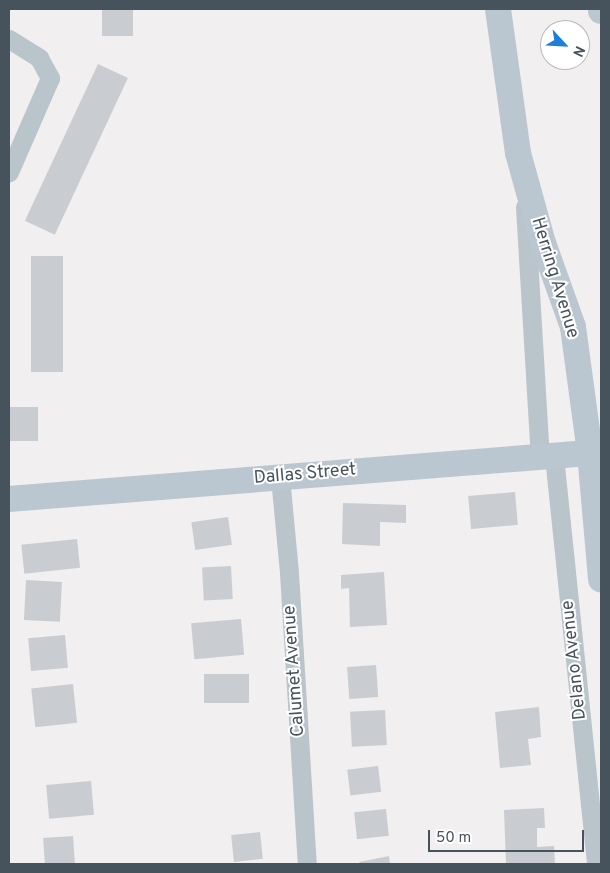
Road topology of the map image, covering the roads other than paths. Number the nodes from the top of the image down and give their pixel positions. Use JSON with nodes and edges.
{"nodes":[{"id":1,"x":498,"y":9,"type":"edge"},
{"id":2,"x":9,"y":39,"type":"edge"},
{"id":3,"x":522,"y":169,"type":"junction"},
{"id":4,"x":9,"y":172,"type":"edge"},
{"id":5,"x":595,"y":453,"type":"edge"},
{"id":6,"x":547,"y":456,"type":"junction"},
{"id":7,"x":280,"y":477,"type":"junction"},
{"id":8,"x":9,"y":499,"type":"edge"},
{"id":9,"x":601,"y":580,"type":"edge"},
{"id":10,"x":307,"y":864,"type":"edge"},
{"id":11,"x":596,"y":864,"type":"edge"}],
"edges":[{"from":1,"to":3,"type":"main road","name":"Herring Avenue"},
{"from":2,"to":4,"type":"street"},
{"from":3,"to":5,"type":"main road","name":"Herring Avenue"},
{"from":3,"to":6,"type":"street","name":"Delano Avenue"},
{"from":5,"to":6,"type":"main road","name":"Dallas Street"},
{"from":5,"to":9,"type":"main road","name":"Herring Avenue"},
{"from":6,"to":7,"type":"main road","name":"Dallas Street"},
{"from":6,"to":11,"type":"street","name":"Delano Avenue"},
{"from":7,"to":8,"type":"main road","name":"Dallas Street"},
{"from":7,"to":10,"type":"street","name":"Calumet Avenue"}]}
